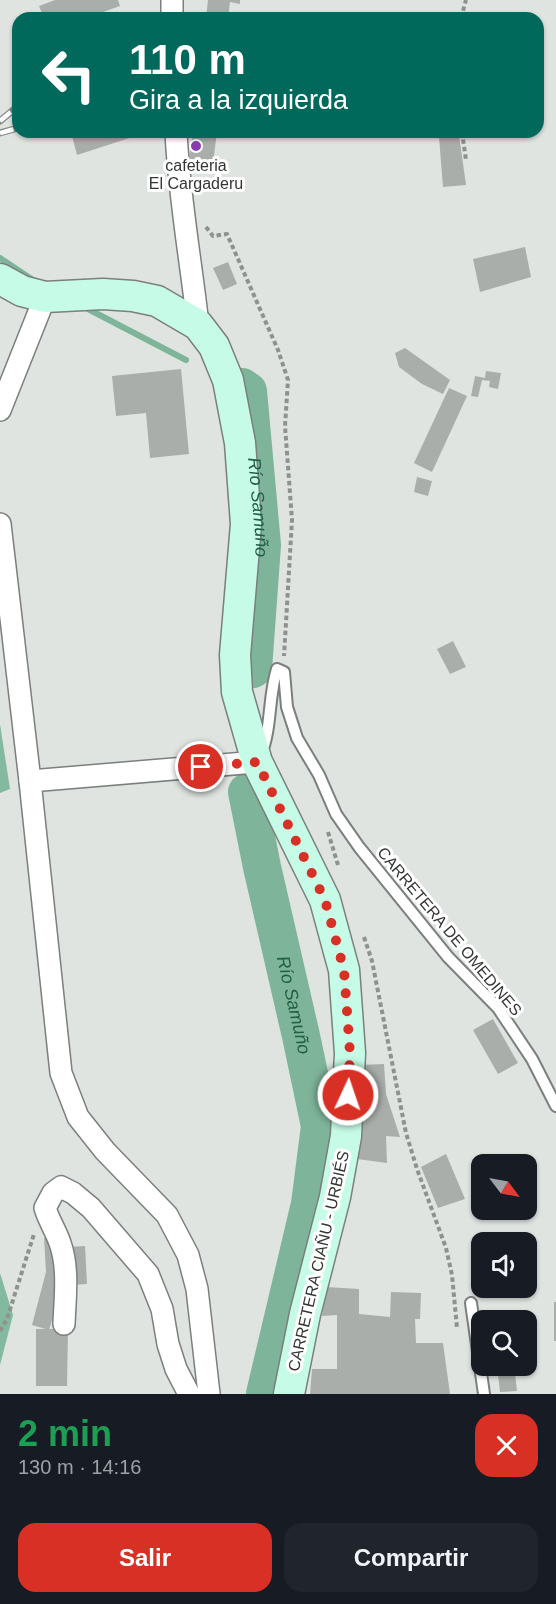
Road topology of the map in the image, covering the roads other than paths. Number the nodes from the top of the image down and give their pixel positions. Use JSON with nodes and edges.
{"nodes":[{"id":1,"x":176,"y":138,"type":"edge"},
{"id":2,"x":0,"y":279,"type":"edge"},
{"id":3,"x":45,"y":297,"type":"junction"},
{"id":4,"x":198,"y":325,"type":"junction"},
{"id":5,"x":0,"y":410,"type":"edge"},
{"id":6,"x":0,"y":524,"type":"edge"},
{"id":7,"x":257,"y":762,"type":"junction"},
{"id":8,"x":30,"y":781,"type":"junction"},
{"id":9,"x":556,"y":1106,"type":"edge"},
{"id":10,"x":471,"y":1303,"type":"dead end"},
{"id":11,"x":63,"y":1324,"type":"dead end"},
{"id":12,"x":189,"y":1394,"type":"edge"},
{"id":13,"x":209,"y":1394,"type":"edge"},
{"id":14,"x":289,"y":1394,"type":"edge"},
{"id":15,"x":484,"y":1394,"type":"edge"}],
"edges":[{"from":1,"to":4,"type":"street"},
{"from":2,"to":3,"type":"street","name":"CARRETERA CIAÑU - URBIÉS"},
{"from":3,"to":4,"type":"street","name":"CARRETERA CIAÑU - URBIÉS"},
{"from":3,"to":5,"type":"street"},
{"from":4,"to":7,"type":"street","name":"CARRETERA CIAÑU - URBIÉS"},
{"from":6,"to":8,"type":"street"},
{"from":7,"to":8,"type":"street"},
{"from":7,"to":9,"type":"lane","name":"CARRETERA DE OMEDINES"},
{"from":7,"to":14,"type":"street","name":"CARRETERA CIAÑU - URBIÉS"},
{"from":8,"to":13,"type":"street"},
{"from":10,"to":15,"type":"lane"},
{"from":11,"to":12,"type":"street"}]}
